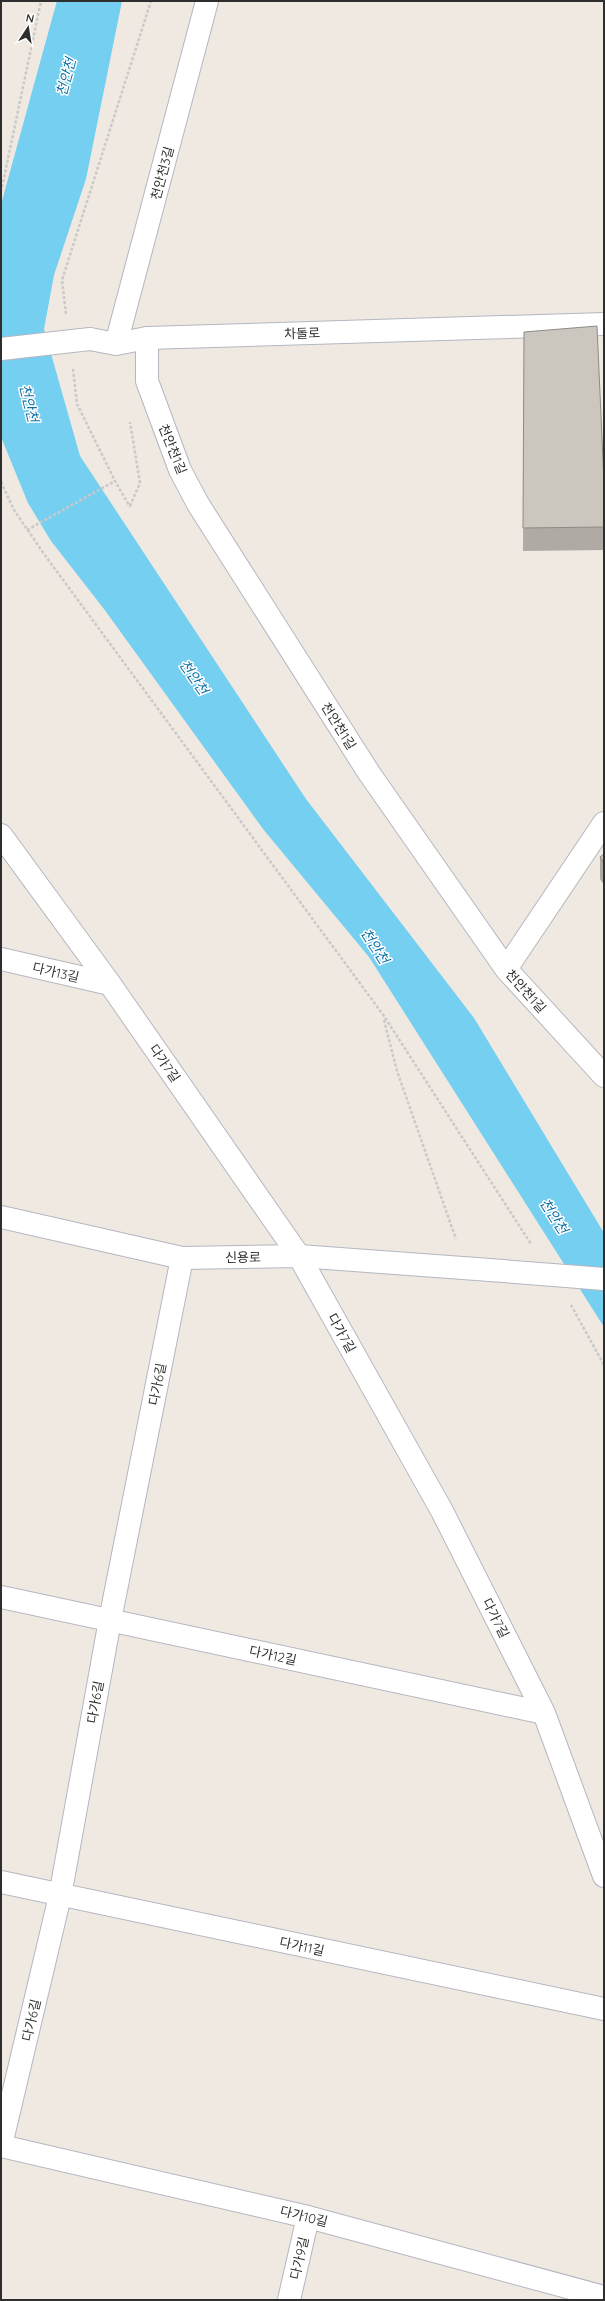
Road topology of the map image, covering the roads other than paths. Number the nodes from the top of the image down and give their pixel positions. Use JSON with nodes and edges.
{"nodes":[{"id":1,"x":207,"y":1,"type":"edge"},
{"id":2,"x":604,"y":324,"type":"edge"},
{"id":3,"x":147,"y":338,"type":"junction"},
{"id":4,"x":116,"y":344,"type":"junction"},
{"id":5,"x":1,"y":349,"type":"edge"},
{"id":6,"x":604,"y":823,"type":"edge"},
{"id":7,"x":1,"y":835,"type":"edge"},
{"id":8,"x":1,"y":959,"type":"edge"},
{"id":9,"x":506,"y":970,"type":"junction"},
{"id":10,"x":110,"y":984,"type":"junction"},
{"id":11,"x":604,"y":1076,"type":"edge"},
{"id":12,"x":1,"y":1217,"type":"edge"},
{"id":13,"x":299,"y":1256,"type":"junction"},
{"id":14,"x":182,"y":1258,"type":"junction"},
{"id":15,"x":604,"y":1279,"type":"edge"},
{"id":16,"x":1,"y":1598,"type":"edge"},
{"id":17,"x":110,"y":1620,"type":"junction"},
{"id":18,"x":544,"y":1713,"type":"junction"},
{"id":19,"x":604,"y":1876,"type":"edge"},
{"id":20,"x":1,"y":1882,"type":"edge"},
{"id":21,"x":60,"y":1896,"type":"junction"},
{"id":22,"x":604,"y":2009,"type":"edge"},
{"id":23,"x":1,"y":2146,"type":"edge"},
{"id":24,"x":308,"y":2217,"type":"junction"},
{"id":25,"x":604,"y":2297,"type":"edge"},
{"id":26,"x":289,"y":2300,"type":"edge"}],
"edges":[{"from":1,"to":4,"type":"street","name":"천안천3길"},
{"from":2,"to":3,"type":"street","name":"차돌로"},
{"from":3,"to":4,"type":"street","name":"차돌로"},
{"from":3,"to":9,"type":"street","name":"천안천1길"},
{"from":4,"to":5,"type":"street","name":"차돌로","bridge":true},
{"from":6,"to":9,"type":"street"},
{"from":7,"to":10,"type":"street","name":"다가7길"},
{"from":8,"to":10,"type":"street","name":"다가13길"},
{"from":9,"to":11,"type":"street","name":"천안천1길"},
{"from":10,"to":13,"type":"street","name":"다가7길"},
{"from":12,"to":14,"type":"street","name":"신용로"},
{"from":13,"to":14,"type":"street","name":"신용로"},
{"from":13,"to":15,"type":"street","name":"신용로","bridge":true},
{"from":13,"to":18,"type":"street","name":"다가7길"},
{"from":14,"to":17,"type":"street","name":"다가6길"},
{"from":16,"to":17,"type":"street","name":"다가12길"},
{"from":17,"to":18,"type":"street","name":"다가12길"},
{"from":17,"to":21,"type":"street","name":"다가6길"},
{"from":18,"to":19,"type":"street","name":"다가7길"},
{"from":20,"to":21,"type":"street","name":"다가11길"},
{"from":21,"to":22,"type":"street","name":"다가11길"},
{"from":21,"to":23,"type":"street","name":"다가6길"},
{"from":23,"to":24,"type":"street","name":"다가10길"},
{"from":24,"to":25,"type":"street","name":"다가10길"},
{"from":24,"to":26,"type":"street","name":"다가9길"}]}
